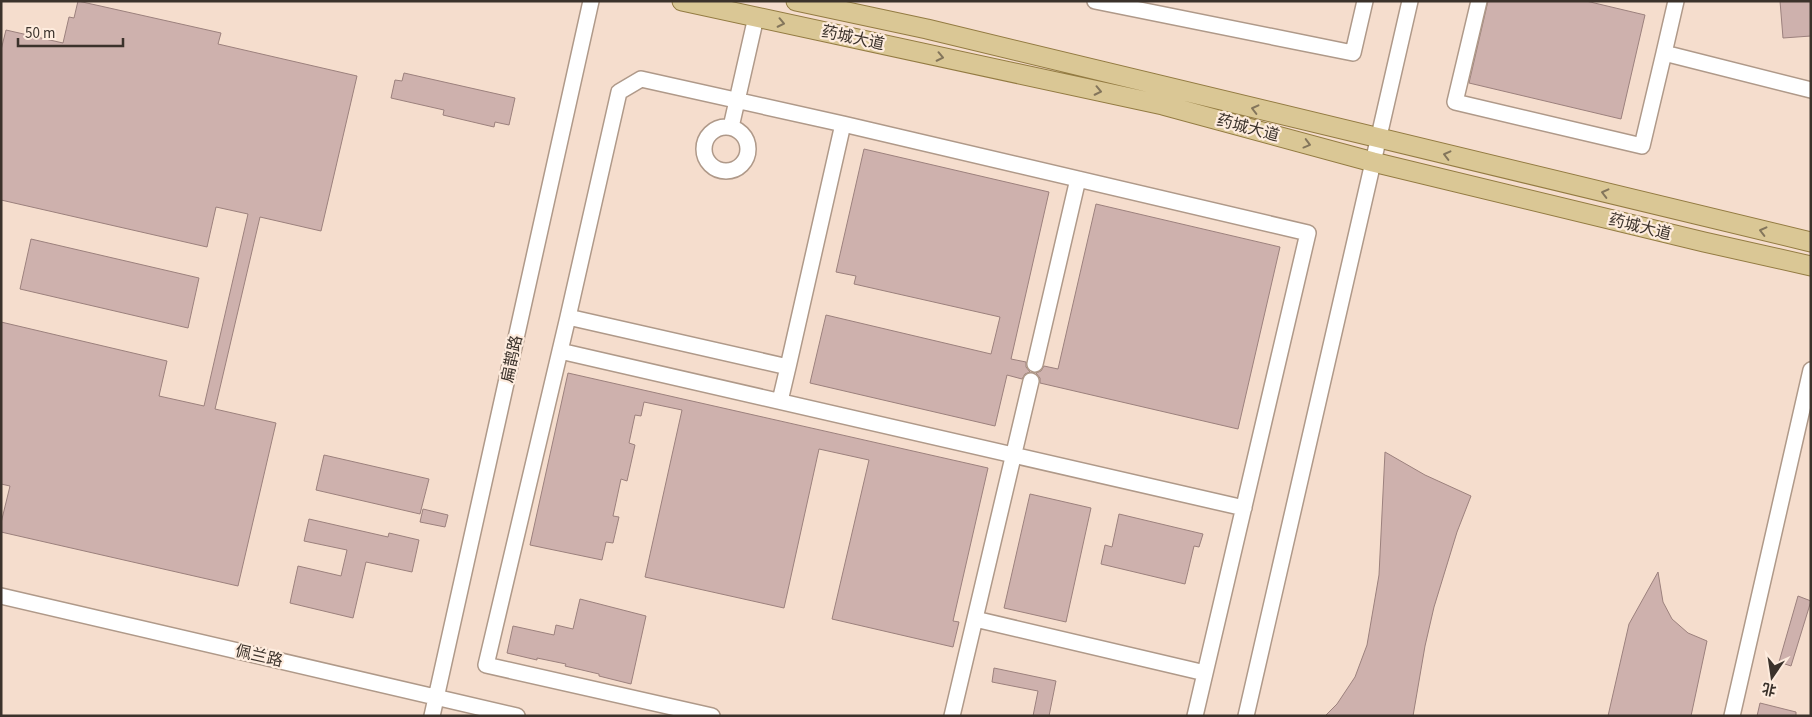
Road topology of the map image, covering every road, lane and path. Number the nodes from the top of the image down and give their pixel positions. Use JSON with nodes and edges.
{"nodes":[{"id":1,"x":591,"y":1,"type":"edge"},
{"id":2,"x":682,"y":1,"type":"edge"},
{"id":3,"x":796,"y":1,"type":"edge"},
{"id":4,"x":1095,"y":1,"type":"edge"},
{"id":5,"x":1365,"y":1,"type":"edge"},
{"id":6,"x":1410,"y":1,"type":"edge"},
{"id":7,"x":1479,"y":1,"type":"edge"},
{"id":8,"x":1676,"y":1,"type":"edge"},
{"id":9,"x":1132,"y":5,"type":"edge"},
{"id":10,"x":756,"y":17,"type":"junction"},
{"id":11,"x":1664,"y":53,"type":"junction"},
{"id":12,"x":1811,"y":90,"type":"edge"},
{"id":13,"x":737,"y":101,"type":"junction"},
{"id":14,"x":843,"y":124,"type":"junction"},
{"id":15,"x":731,"y":127,"type":"dead end"},
{"id":16,"x":1378,"y":138,"type":"junction"},
{"id":17,"x":1373,"y":162,"type":"junction"},
{"id":18,"x":1078,"y":179,"type":"junction"},
{"id":19,"x":1811,"y":242,"type":"edge"},
{"id":20,"x":1811,"y":266,"type":"edge"},
{"id":21,"x":568,"y":317,"type":"junction"},
{"id":22,"x":560,"y":351,"type":"junction"},
{"id":23,"x":1035,"y":364,"type":"dead end"},
{"id":24,"x":788,"y":367,"type":"junction"},
{"id":25,"x":1811,"y":370,"type":"edge"},
{"id":26,"x":1031,"y":381,"type":"dead end"},
{"id":27,"x":780,"y":401,"type":"junction"},
{"id":28,"x":1013,"y":455,"type":"junction"},
{"id":29,"x":1244,"y":508,"type":"junction"},
{"id":30,"x":1,"y":596,"type":"edge"},
{"id":31,"x":975,"y":619,"type":"junction"},
{"id":32,"x":1205,"y":673,"type":"junction"},
{"id":33,"x":437,"y":698,"type":"junction"},
{"id":34,"x":432,"y":716,"type":"edge"},
{"id":35,"x":517,"y":716,"type":"edge"},
{"id":36,"x":712,"y":716,"type":"edge"},
{"id":37,"x":952,"y":716,"type":"edge"},
{"id":38,"x":1195,"y":716,"type":"edge"},
{"id":39,"x":1246,"y":716,"type":"edge"},
{"id":40,"x":1732,"y":716,"type":"edge"}],
"edges":[{"from":1,"to":33,"type":"street","name":"扁鹊路"},
{"from":2,"to":10,"type":"main road","name":"药城大道"},
{"from":16,"to":3,"type":"main road","name":"药城大道","one_way":true},
{"from":4,"to":9,"type":"street"},
{"from":5,"to":9,"type":"street"},
{"from":6,"to":16,"type":"street"},
{"from":7,"to":11,"type":"street"},
{"from":8,"to":11,"type":"street"},
{"from":10,"to":13,"type":"street"},
{"from":10,"to":17,"type":"main road","name":"药城大道","one_way":true},
{"from":11,"to":12,"type":"street"},
{"from":13,"to":14,"type":"street"},
{"from":13,"to":15,"type":"street"},
{"from":13,"to":21,"type":"street"},
{"from":14,"to":18,"type":"street"},
{"from":14,"to":24,"type":"street"},
{"from":16,"to":17,"type":"street"},
{"from":19,"to":16,"type":"main road","name":"药城大道","one_way":true},
{"from":17,"to":20,"type":"main road","name":"药城大道"},
{"from":17,"to":39,"type":"street"},
{"from":18,"to":23,"type":"street"},
{"from":18,"to":29,"type":"street"},
{"from":21,"to":22,"type":"street"},
{"from":21,"to":24,"type":"street"},
{"from":22,"to":27,"type":"street"},
{"from":22,"to":36,"type":"street"},
{"from":24,"to":27,"type":"street"},
{"from":25,"to":40,"type":"street"},
{"from":26,"to":28,"type":"street"},
{"from":27,"to":28,"type":"street"},
{"from":28,"to":29,"type":"street"},
{"from":28,"to":31,"type":"street"},
{"from":29,"to":32,"type":"street"},
{"from":30,"to":33,"type":"street","name":"佩兰路"},
{"from":31,"to":32,"type":"street"},
{"from":31,"to":37,"type":"street"},
{"from":32,"to":38,"type":"street"},
{"from":33,"to":34,"type":"street","name":"扁鹊路"},
{"from":33,"to":35,"type":"street","name":"佩兰路"}]}
